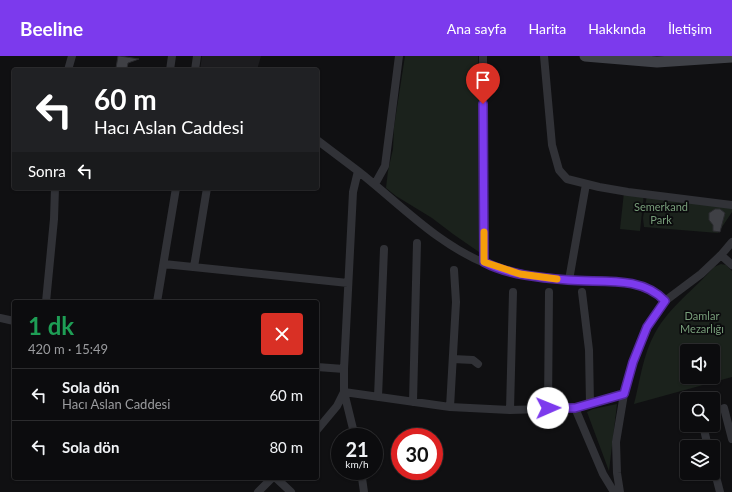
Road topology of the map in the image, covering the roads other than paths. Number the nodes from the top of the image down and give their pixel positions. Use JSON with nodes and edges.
{"nodes":[{"id":1,"x":72,"y":56,"type":"edge"},
{"id":2,"x":172,"y":56,"type":"edge"},
{"id":3,"x":197,"y":56,"type":"edge"},
{"id":4,"x":399,"y":56,"type":"edge"},
{"id":5,"x":483,"y":56,"type":"edge"},
{"id":6,"x":544,"y":56,"type":"edge"},
{"id":7,"x":585,"y":56,"type":"edge"},
{"id":8,"x":705,"y":57,"type":"edge"},
{"id":9,"x":732,"y":57,"type":"edge"},
{"id":10,"x":69,"y":68,"type":"edge"},
{"id":11,"x":170,"y":68,"type":"edge"},
{"id":12,"x":195,"y":68,"type":"edge"},
{"id":13,"x":319,"y":142,"type":"edge"},
{"id":14,"x":358,"y":171,"type":"junction"},
{"id":15,"x":375,"y":184,"type":"junction"},
{"id":16,"x":586,"y":184,"type":"junction"},
{"id":17,"x":55,"y":190,"type":"edge"},
{"id":18,"x":176,"y":190,"type":"edge"},
{"id":19,"x":207,"y":190,"type":"edge"},
{"id":20,"x":732,"y":205,"type":"edge"},
{"id":21,"x":732,"y":242,"type":"edge"},
{"id":22,"x":417,"y":243,"type":"dead end"},
{"id":23,"x":384,"y":249,"type":"dead end"},
{"id":24,"x":721,"y":255,"type":"junction"},
{"id":25,"x":484,"y":262,"type":"junction"},
{"id":26,"x":164,"y":264,"type":"junction"},
{"id":27,"x":732,"y":265,"type":"edge"},
{"id":28,"x":194,"y":267,"type":"junction"},
{"id":29,"x":454,"y":270,"type":"dead end"},
{"id":30,"x":569,"y":280,"type":"junction"},
{"id":31,"x":348,"y":283,"type":"junction"},
{"id":32,"x":512,"y":292,"type":"dead end"},
{"id":33,"x":549,"y":292,"type":"dead end"},
{"id":34,"x":582,"y":292,"type":"dead end"},
{"id":35,"x":46,"y":300,"type":"edge"},
{"id":36,"x":157,"y":300,"type":"edge"},
{"id":37,"x":665,"y":301,"type":"junction"},
{"id":38,"x":0,"y":318,"type":"edge"},
{"id":39,"x":12,"y":321,"type":"edge"},
{"id":40,"x":453,"y":359,"type":"junction"},
{"id":41,"x":478,"y":364,"type":"dead end"},
{"id":42,"x":319,"y":367,"type":"edge"},
{"id":43,"x":344,"y":369,"type":"junction"},
{"id":44,"x":344,"y":392,"type":"junction"},
{"id":45,"x":624,"y":394,"type":"junction"},
{"id":46,"x":378,"y":397,"type":"junction"},
{"id":47,"x":414,"y":402,"type":"junction"},
{"id":48,"x":590,"y":404,"type":"junction"},
{"id":49,"x":450,"y":407,"type":"junction"},
{"id":50,"x":548,"y":408,"type":"junction"},
{"id":51,"x":575,"y":408,"type":"junction"},
{"id":52,"x":724,"y":408,"type":"dead end"},
{"id":53,"x":510,"y":410,"type":"junction"},
{"id":54,"x":319,"y":428,"type":"edge"},
{"id":55,"x":353,"y":428,"type":"edge"},
{"id":56,"x":732,"y":439,"type":"edge"},
{"id":57,"x":270,"y":480,"type":"edge"},
{"id":58,"x":278,"y":480,"type":"edge"},
{"id":59,"x":362,"y":480,"type":"edge"},
{"id":60,"x":717,"y":480,"type":"edge"},
{"id":61,"x":258,"y":492,"type":"edge"},
{"id":62,"x":291,"y":492,"type":"edge"},
{"id":63,"x":364,"y":492,"type":"edge"},
{"id":64,"x":614,"y":492,"type":"edge"},
{"id":65,"x":620,"y":492,"type":"edge"},
{"id":66,"x":720,"y":492,"type":"edge"}],
"edges":[{"from":1,"to":10,"type":"street"},
{"from":2,"to":11,"type":"street"},
{"from":3,"to":12,"type":"street"},
{"from":4,"to":15,"type":"street"},
{"from":5,"to":25,"type":"street"},
{"from":6,"to":16,"type":"street"},
{"from":7,"to":8,"type":"main road"},
{"from":8,"to":9,"type":"main road"},
{"from":13,"to":14,"type":"street"},
{"from":14,"to":15,"type":"street"},
{"from":14,"to":31,"type":"street"},
{"from":15,"to":25,"type":"street"},
{"from":16,"to":20,"type":"street"},
{"from":16,"to":30,"type":"street"},
{"from":17,"to":35,"type":"street"},
{"from":18,"to":26,"type":"street"},
{"from":19,"to":28,"type":"street"},
{"from":21,"to":24,"type":"street"},
{"from":22,"to":47,"type":"street"},
{"from":23,"to":46,"type":"street"},
{"from":24,"to":27,"type":"street"},
{"from":24,"to":37,"type":"street"},
{"from":25,"to":30,"type":"street"},
{"from":26,"to":28,"type":"street"},
{"from":26,"to":36,"type":"street"},
{"from":28,"to":31,"type":"street"},
{"from":29,"to":40,"type":"street"},
{"from":30,"to":37,"type":"street"},
{"from":31,"to":43,"type":"street"},
{"from":32,"to":53,"type":"street"},
{"from":33,"to":50,"type":"street"},
{"from":34,"to":48,"type":"street"},
{"from":37,"to":45,"type":"street"},
{"from":38,"to":39,"type":"street"},
{"from":40,"to":41,"type":"street"},
{"from":40,"to":49,"type":"street"},
{"from":42,"to":43,"type":"street"},
{"from":43,"to":44,"type":"street"},
{"from":44,"to":46,"type":"street"},
{"from":44,"to":54,"type":"street"},
{"from":44,"to":55,"type":"street"},
{"from":45,"to":48,"type":"street"},
{"from":45,"to":65,"type":"street"},
{"from":46,"to":47,"type":"street"},
{"from":47,"to":49,"type":"street"},
{"from":48,"to":51,"type":"street"},
{"from":49,"to":53,"type":"street"},
{"from":50,"to":51,"type":"street"},
{"from":50,"to":53,"type":"street"},
{"from":51,"to":64,"type":"street"},
{"from":52,"to":56,"type":"street"},
{"from":57,"to":61,"type":"street"},
{"from":58,"to":62,"type":"street"},
{"from":59,"to":63,"type":"street"},
{"from":60,"to":66,"type":"street"}]}
